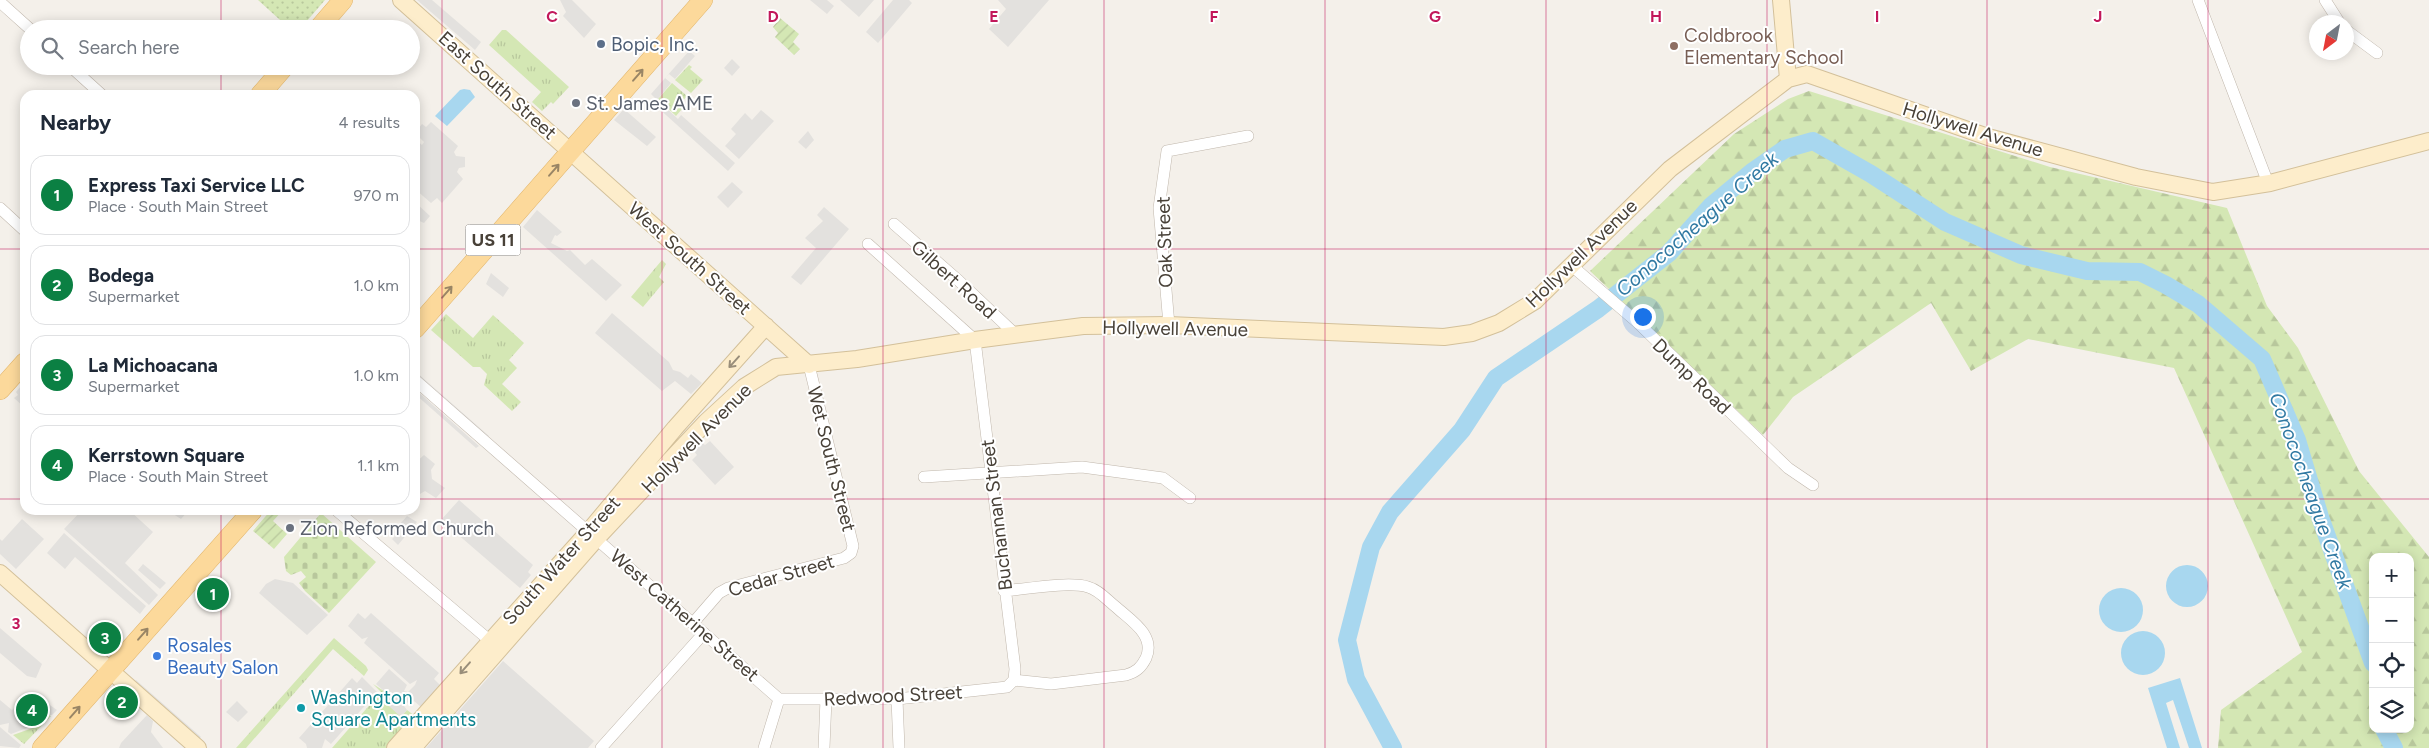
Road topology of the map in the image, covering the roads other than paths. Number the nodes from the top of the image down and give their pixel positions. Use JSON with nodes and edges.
{"nodes":[{"id":1,"x":343,"y":0,"type":"edge"},
{"id":2,"x":401,"y":0,"type":"edge"},
{"id":3,"x":703,"y":0,"type":"edge"},
{"id":4,"x":1781,"y":0,"type":"edge"},
{"id":5,"x":2198,"y":0,"type":"edge"},
{"id":6,"x":2325,"y":0,"type":"edge"},
{"id":7,"x":0,"y":2,"type":"edge"},
{"id":8,"x":2335,"y":15,"type":"edge"},
{"id":9,"x":20,"y":20,"type":"edge"},
{"id":10,"x":326,"y":20,"type":"edge"},
{"id":11,"x":2354,"y":36,"type":"edge"},
{"id":12,"x":2377,"y":53,"type":"dead end"},
{"id":13,"x":80,"y":75,"type":"edge"},
{"id":14,"x":277,"y":75,"type":"edge"},
{"id":15,"x":1788,"y":79,"type":"junction"},
{"id":16,"x":96,"y":90,"type":"edge"},
{"id":17,"x":264,"y":90,"type":"edge"},
{"id":18,"x":1248,"y":136,"type":"dead end"},
{"id":19,"x":2429,"y":141,"type":"edge"},
{"id":20,"x":571,"y":151,"type":"junction"},
{"id":21,"x":2268,"y":183,"type":"junction"},
{"id":22,"x":0,"y":208,"type":"edge"},
{"id":23,"x":894,"y":224,"type":"dead end"},
{"id":24,"x":20,"y":226,"type":"edge"},
{"id":25,"x":868,"y":244,"type":"dead end"},
{"id":26,"x":1572,"y":266,"type":"junction"},
{"id":27,"x":420,"y":322,"type":"edge"},
{"id":28,"x":1169,"y":325,"type":"junction"},
{"id":29,"x":766,"y":326,"type":"junction"},
{"id":30,"x":1015,"y":334,"type":"junction"},
{"id":31,"x":975,"y":340,"type":"junction"},
{"id":32,"x":809,"y":365,"type":"junction"},
{"id":33,"x":20,"y":368,"type":"edge"},
{"id":34,"x":420,"y":384,"type":"edge"},
{"id":35,"x":0,"y":390,"type":"edge"},
{"id":36,"x":991,"y":471,"type":"junction"},
{"id":37,"x":924,"y":477,"type":"dead end"},
{"id":38,"x":1813,"y":485,"type":"dead end"},
{"id":39,"x":1190,"y":498,"type":"dead end"},
{"id":40,"x":249,"y":515,"type":"edge"},
{"id":41,"x":342,"y":515,"type":"edge"},
{"id":42,"x":593,"y":535,"type":"junction"},
{"id":43,"x":851,"y":553,"type":"joint"},
{"id":44,"x":0,"y":573,"type":"edge"},
{"id":45,"x":1004,"y":591,"type":"junction"},
{"id":46,"x":693,"y":623,"type":"junction"},
{"id":47,"x":704,"y":633,"type":"junction"},
{"id":48,"x":494,"y":645,"type":"junction"},
{"id":49,"x":111,"y":671,"type":"junction"},
{"id":50,"x":1011,"y":684,"type":"junction"},
{"id":51,"x":779,"y":699,"type":"junction"},
{"id":52,"x":826,"y":699,"type":"junction"},
{"id":53,"x":897,"y":699,"type":"junction"},
{"id":54,"x":42,"y":748,"type":"edge"},
{"id":55,"x":198,"y":748,"type":"edge"},
{"id":56,"x":395,"y":748,"type":"edge"},
{"id":57,"x":413,"y":748,"type":"edge"},
{"id":58,"x":600,"y":748,"type":"edge"},
{"id":59,"x":764,"y":748,"type":"edge"},
{"id":60,"x":824,"y":748,"type":"edge"},
{"id":61,"x":899,"y":748,"type":"edge"}],
"edges":[{"from":1,"to":10,"type":"main road"},
{"from":2,"to":20,"type":"street","name":"East South Street"},
{"from":20,"to":3,"type":"main road","number":"US 11","one_way":true},
{"from":4,"to":15,"type":"street"},
{"from":5,"to":21,"type":"street"},
{"from":6,"to":8,"type":"street"},
{"from":7,"to":9,"type":"street"},
{"from":11,"to":12,"type":"street"},
{"from":13,"to":16,"type":"street"},
{"from":14,"to":17,"type":"main road"},
{"from":15,"to":21,"type":"street","name":"Hollywell Avenue"},
{"from":15,"to":26,"type":"street","name":"Hollywell Avenue"},
{"from":18,"to":28,"type":"street","name":"Oak Street"},
{"from":19,"to":21,"type":"street","name":"Hollywell Avenue"},
{"from":27,"to":20,"type":"main road","number":"US 11","one_way":true},
{"from":20,"to":29,"type":"street","name":"West South Street"},
{"from":22,"to":24,"type":"street"},
{"from":23,"to":30,"type":"street","name":"Gilbert Road"},
{"from":25,"to":31,"type":"street"},
{"from":26,"to":28,"type":"street","name":"Hollywell Avenue"},
{"from":26,"to":38,"type":"street","name":"Dump Road"},
{"from":28,"to":30,"type":"street","name":"Hollywell Avenue"},
{"from":29,"to":32,"type":"street","name":"West South Street"},
{"from":29,"to":42,"type":"street","name":"South Water Street","one_way":true},
{"from":30,"to":31,"type":"street","name":"Hollywell Avenue"},
{"from":31,"to":32,"type":"street","name":"Hollywell Avenue"},
{"from":31,"to":36,"type":"street","name":"Buchannan Street"},
{"from":32,"to":42,"type":"street","name":"Hollywell Avenue"},
{"from":32,"to":43,"type":"street","name":"Wet South Street"},
{"from":33,"to":35,"type":"main road"},
{"from":34,"to":42,"type":"street","name":"West Catherine Street"},
{"from":36,"to":37,"type":"street"},
{"from":36,"to":39,"type":"street"},
{"from":36,"to":45,"type":"street","name":"Buchannan Street"},
{"from":49,"to":40,"type":"main road","one_way":true},
{"from":41,"to":48,"type":"street"},
{"from":42,"to":46,"type":"street","name":"West Catherine Street"},
{"from":42,"to":48,"type":"street","name":"South Water Street"},
{"from":43,"to":46,"type":"street","name":"Cedar Street"},
{"from":44,"to":49,"type":"street"},
{"from":45,"to":50,"type":"street","name":"Buchannan Street"},
{"from":45,"to":50,"type":"street","name":"Redwood Street"},
{"from":46,"to":47,"type":"street","name":"West Catherine Street"},
{"from":47,"to":51,"type":"street","name":"West Catherine Street"},
{"from":47,"to":58,"type":"street"},
{"from":48,"to":56,"type":"street","name":"South Water Street","one_way":true},
{"from":48,"to":57,"type":"street","name":"South Water Street"},
{"from":54,"to":49,"type":"main road","one_way":true},
{"from":49,"to":55,"type":"street"},
{"from":50,"to":53,"type":"street","name":"Redwood Street"},
{"from":51,"to":52,"type":"street","name":"Redwood Street"},
{"from":51,"to":59,"type":"street"},
{"from":52,"to":53,"type":"street","name":"Redwood Street"},
{"from":52,"to":60,"type":"street"},
{"from":53,"to":61,"type":"street"}]}
